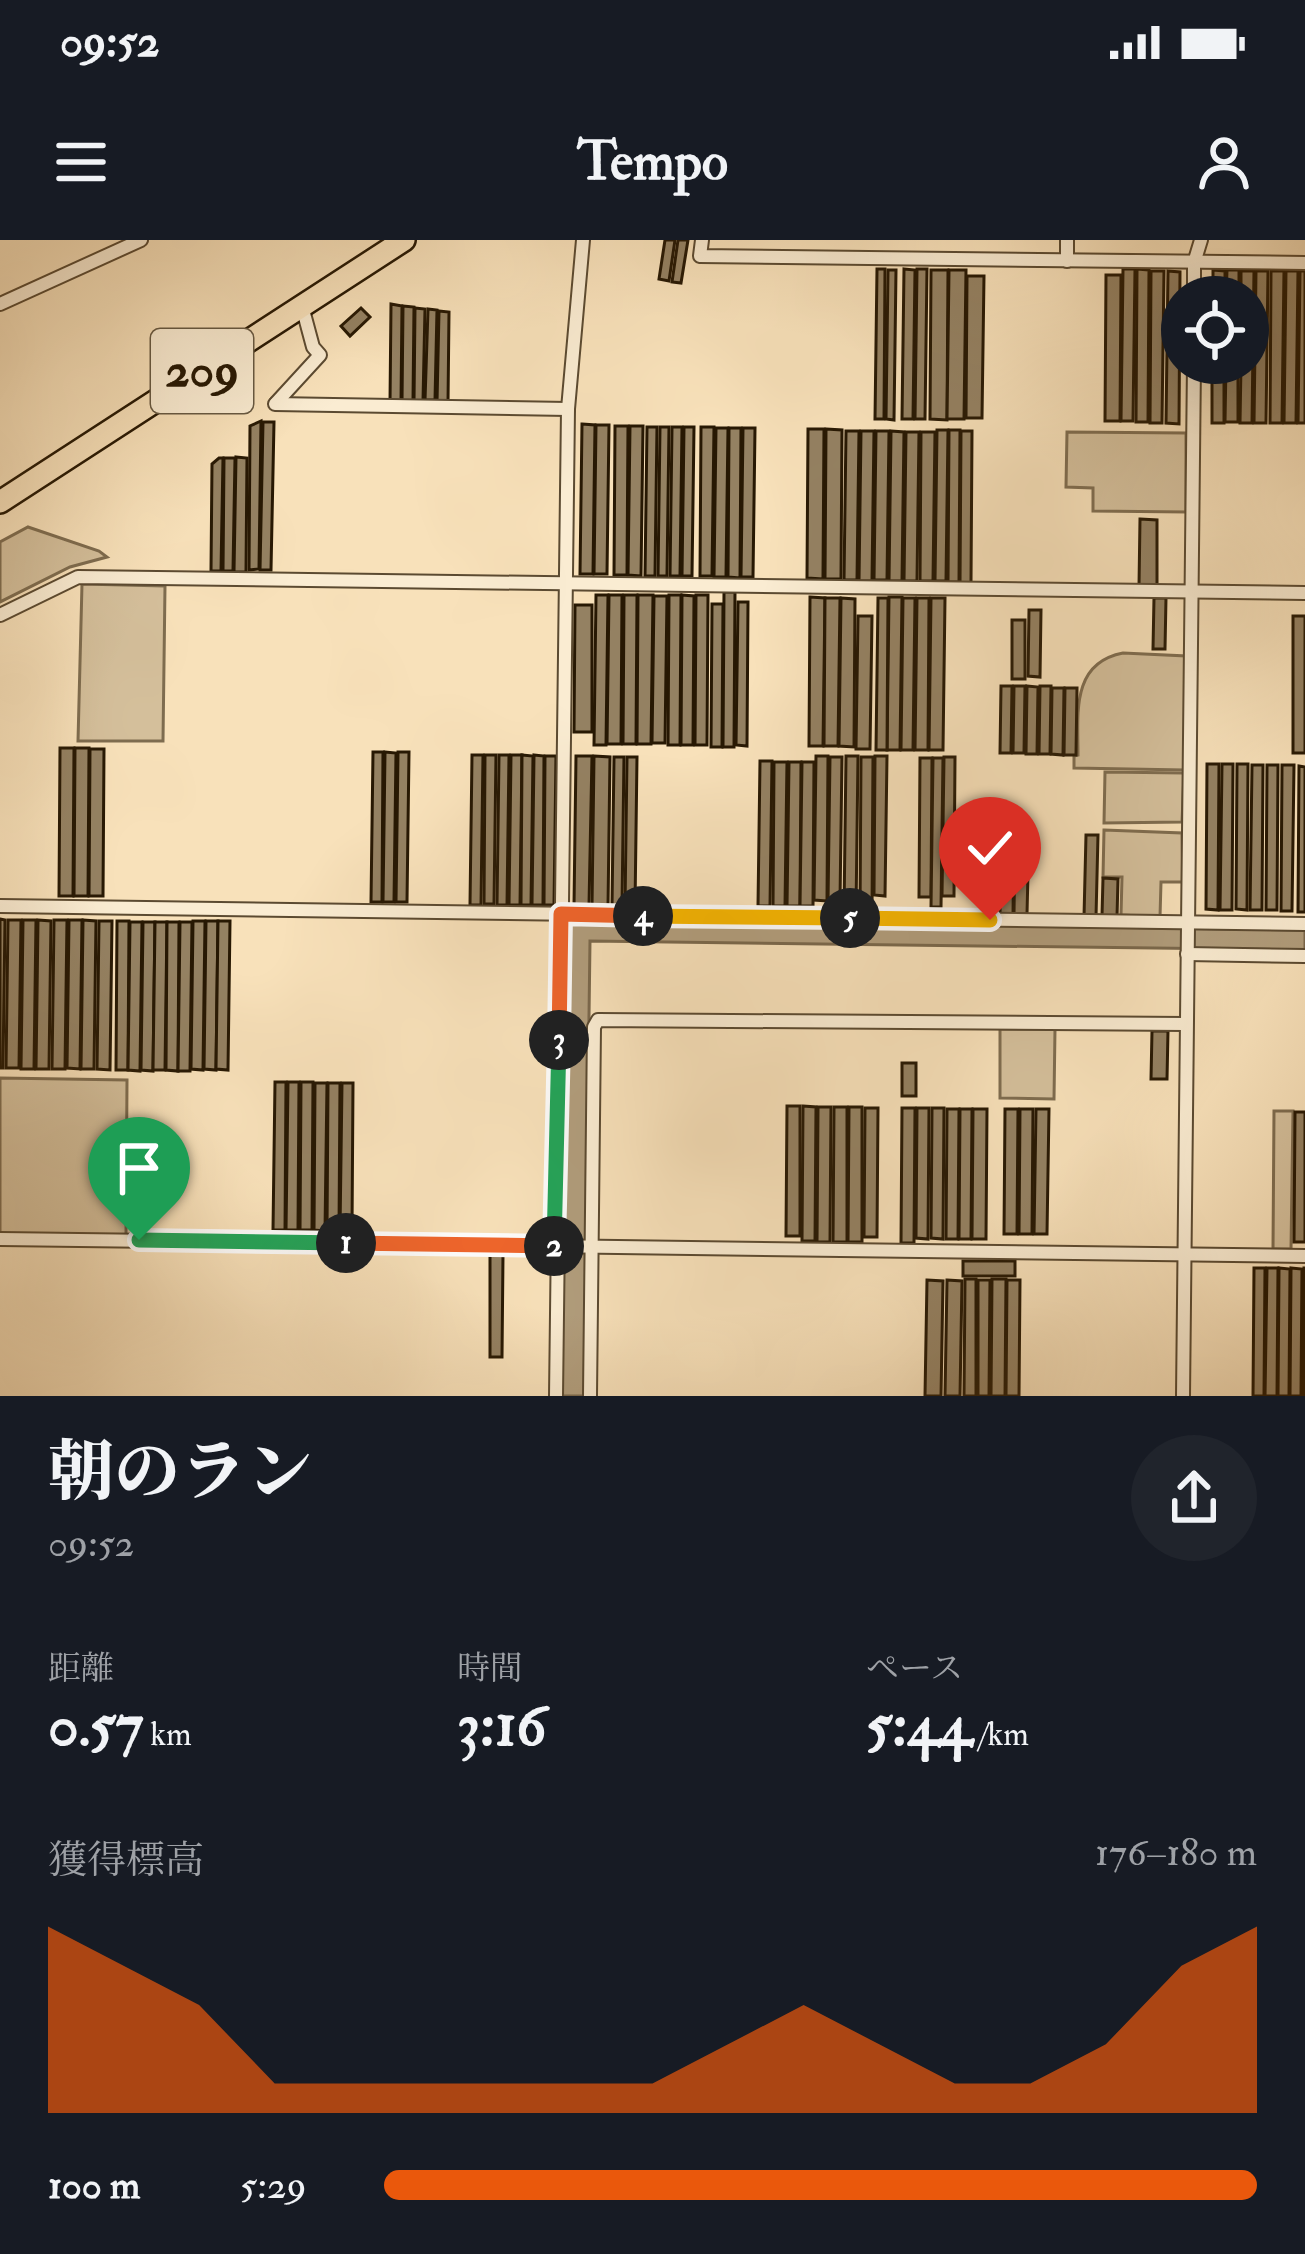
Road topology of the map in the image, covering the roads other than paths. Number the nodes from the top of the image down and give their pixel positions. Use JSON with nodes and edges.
{"nodes":[{"id":1,"x":141,"y":240,"type":"edge"},
{"id":2,"x":404,"y":240,"type":"edge"},
{"id":3,"x":583,"y":240,"type":"edge"},
{"id":4,"x":701,"y":240,"type":"edge"},
{"id":5,"x":1067,"y":240,"type":"edge"},
{"id":6,"x":1201,"y":240,"type":"edge"},
{"id":7,"x":1067,"y":261,"type":"junction"},
{"id":8,"x":1194,"y":263,"type":"junction"},
{"id":9,"x":1305,"y":263,"type":"edge"},
{"id":10,"x":1194,"y":276,"type":"edge"},
{"id":11,"x":0,"y":304,"type":"edge"},
{"id":12,"x":302,"y":306,"type":"junction"},
{"id":13,"x":1194,"y":384,"type":"edge"},
{"id":14,"x":568,"y":409,"type":"junction"},
{"id":15,"x":0,"y":502,"type":"edge"},
{"id":16,"x":566,"y":583,"type":"junction"},
{"id":17,"x":1192,"y":592,"type":"junction"},
{"id":18,"x":1305,"y":593,"type":"edge"},
{"id":19,"x":0,"y":615,"type":"edge"},
{"id":20,"x":0,"y":906,"type":"edge"},
{"id":21,"x":561,"y":914,"type":"junction"},
{"id":22,"x":1187,"y":923,"type":"junction"},
{"id":23,"x":1305,"y":924,"type":"edge"},
{"id":24,"x":1187,"y":954,"type":"junction"},
{"id":25,"x":1305,"y":956,"type":"edge"},
{"id":26,"x":1185,"y":1024,"type":"junction"},
{"id":27,"x":0,"y":1239,"type":"edge"},
{"id":28,"x":556,"y":1246,"type":"junction"},
{"id":29,"x":592,"y":1247,"type":"junction"},
{"id":30,"x":1185,"y":1254,"type":"junction"},
{"id":31,"x":1305,"y":1256,"type":"edge"},
{"id":32,"x":556,"y":1396,"type":"edge"},
{"id":33,"x":590,"y":1396,"type":"edge"},
{"id":34,"x":1183,"y":1396,"type":"edge"}],
"edges":[{"from":1,"to":11,"type":"street"},
{"from":2,"to":12,"type":"highway","number":"209"},
{"from":3,"to":14,"type":"street"},
{"from":4,"to":7,"type":"street"},
{"from":5,"to":7,"type":"street"},
{"from":6,"to":8,"type":"street"},
{"from":7,"to":8,"type":"street"},
{"from":8,"to":9,"type":"street"},
{"from":8,"to":10,"type":"street"},
{"from":12,"to":14,"type":"street"},
{"from":12,"to":15,"type":"highway","number":"209"},
{"from":13,"to":17,"type":"street"},
{"from":14,"to":16,"type":"street"},
{"from":16,"to":17,"type":"street"},
{"from":16,"to":19,"type":"street"},
{"from":16,"to":21,"type":"street"},
{"from":17,"to":18,"type":"street"},
{"from":17,"to":22,"type":"street"},
{"from":20,"to":21,"type":"street"},
{"from":21,"to":22,"type":"street"},
{"from":21,"to":28,"type":"street"},
{"from":22,"to":23,"type":"street"},
{"from":22,"to":24,"type":"street"},
{"from":24,"to":25,"type":"street"},
{"from":24,"to":26,"type":"street"},
{"from":26,"to":29,"type":"street"},
{"from":26,"to":30,"type":"street"},
{"from":27,"to":28,"type":"street"},
{"from":28,"to":29,"type":"street"},
{"from":28,"to":32,"type":"street"},
{"from":29,"to":30,"type":"street"},
{"from":29,"to":33,"type":"street"},
{"from":30,"to":31,"type":"street"},
{"from":30,"to":34,"type":"street"}]}
